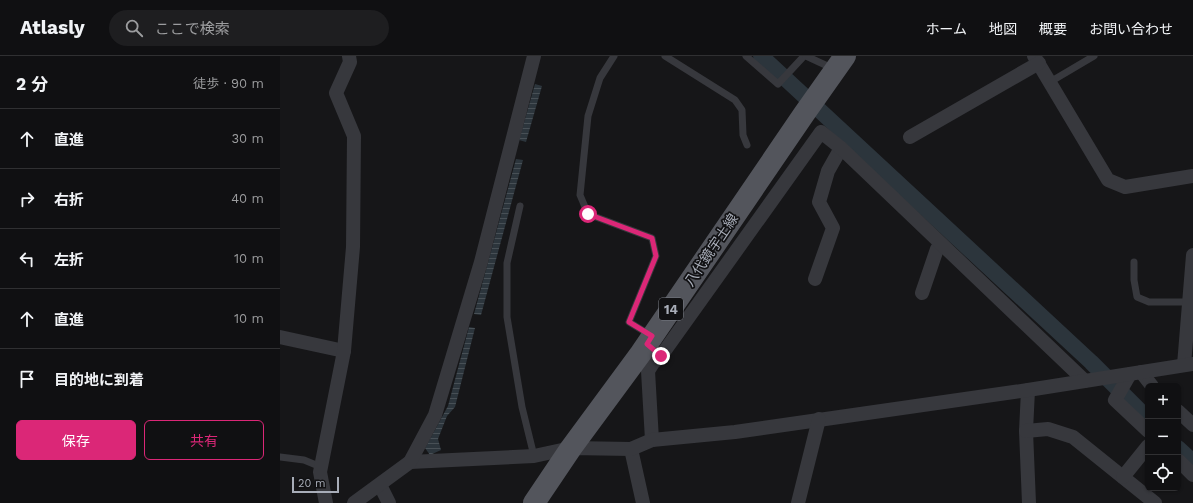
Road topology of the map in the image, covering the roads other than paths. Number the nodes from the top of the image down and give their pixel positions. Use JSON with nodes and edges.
{"nodes":[{"id":1,"x":349,"y":56,"type":"edge"},
{"id":2,"x":534,"y":56,"type":"edge"},
{"id":3,"x":614,"y":56,"type":"edge"},
{"id":4,"x":665,"y":56,"type":"edge"},
{"id":5,"x":746,"y":56,"type":"edge"},
{"id":6,"x":805,"y":56,"type":"edge"},
{"id":7,"x":1094,"y":56,"type":"edge"},
{"id":8,"x":1036,"y":60,"type":"edge"},
{"id":9,"x":837,"y":68,"type":"edge"},
{"id":10,"x":1050,"y":82,"type":"junction"},
{"id":11,"x":910,"y":137,"type":"dead end"},
{"id":12,"x":747,"y":145,"type":"dead end"},
{"id":13,"x":841,"y":148,"type":"junction"},
{"id":14,"x":1193,"y":176,"type":"edge"},
{"id":15,"x":520,"y":206,"type":"dead end"},
{"id":16,"x":942,"y":245,"type":"junction"},
{"id":17,"x":1193,"y":255,"type":"edge"},
{"id":18,"x":1134,"y":262,"type":"dead end"},
{"id":19,"x":815,"y":279,"type":"dead end"},
{"id":20,"x":922,"y":293,"type":"dead end"},
{"id":21,"x":1189,"y":302,"type":"junction"},
{"id":22,"x":280,"y":337,"type":"edge"},
{"id":23,"x":653,"y":345,"type":"junction"},
{"id":24,"x":344,"y":351,"type":"junction"},
{"id":25,"x":1189,"y":364,"type":"edge"},
{"id":26,"x":1132,"y":373,"type":"junction"},
{"id":27,"x":1085,"y":381,"type":"junction"},
{"id":28,"x":1147,"y":383,"type":"edge"},
{"id":29,"x":1028,"y":390,"type":"junction"},
{"id":30,"x":1181,"y":414,"type":"edge"},
{"id":31,"x":819,"y":419,"type":"junction"},
{"id":32,"x":1193,"y":425,"type":"edge"},
{"id":33,"x":1145,"y":428,"type":"edge"},
{"id":34,"x":1026,"y":431,"type":"junction"},
{"id":35,"x":652,"y":440,"type":"junction"},
{"id":36,"x":571,"y":448,"type":"junction"},
{"id":37,"x":631,"y":449,"type":"junction"},
{"id":38,"x":1145,"y":450,"type":"edge"},
{"id":39,"x":534,"y":456,"type":"junction"},
{"id":40,"x":280,"y":457,"type":"edge"},
{"id":41,"x":410,"y":462,"type":"junction"},
{"id":42,"x":1181,"y":463,"type":"edge"},
{"id":43,"x":321,"y":467,"type":"junction"},
{"id":44,"x":1193,"y":475,"type":"edge"},
{"id":45,"x":1123,"y":477,"type":"junction"},
{"id":46,"x":380,"y":485,"type":"junction"},
{"id":47,"x":326,"y":503,"type":"edge"},
{"id":48,"x":354,"y":503,"type":"edge"},
{"id":49,"x":389,"y":503,"type":"edge"},
{"id":50,"x":534,"y":503,"type":"edge"},
{"id":51,"x":643,"y":503,"type":"edge"},
{"id":52,"x":798,"y":503,"type":"edge"},
{"id":53,"x":1029,"y":503,"type":"edge"},
{"id":54,"x":1155,"y":503,"type":"edge"}],
"edges":[{"from":1,"to":24,"type":"street"},
{"from":2,"to":41,"type":"street"},
{"from":3,"to":23,"type":"lane"},
{"from":4,"to":12,"type":"lane"},
{"from":5,"to":6,"type":"lane"},
{"from":6,"to":9,"type":"lane"},
{"from":7,"to":10,"type":"lane"},
{"from":8,"to":10,"type":"street"},
{"from":8,"to":11,"type":"street"},
{"from":9,"to":23,"type":"main road","name":"八代鏡宇土線","number":"14"},
{"from":10,"to":14,"type":"street"},
{"from":13,"to":16,"type":"street"},
{"from":13,"to":19,"type":"street"},
{"from":13,"to":23,"type":"street"},
{"from":15,"to":39,"type":"lane"},
{"from":16,"to":20,"type":"street"},
{"from":16,"to":27,"type":"street"},
{"from":17,"to":21,"type":"street"},
{"from":18,"to":21,"type":"lane"},
{"from":21,"to":25,"type":"street"},
{"from":22,"to":24,"type":"street"},
{"from":23,"to":35,"type":"street"},
{"from":23,"to":36,"type":"main road","name":"八代鏡宇土線","number":"14"},
{"from":24,"to":43,"type":"street"},
{"from":25,"to":26,"type":"street"},
{"from":26,"to":27,"type":"street"},
{"from":26,"to":28,"type":"street"},
{"from":26,"to":33,"type":"street"},
{"from":27,"to":29,"type":"street"},
{"from":29,"to":31,"type":"street"},
{"from":29,"to":34,"type":"street"},
{"from":30,"to":32,"type":"street"},
{"from":31,"to":35,"type":"street"},
{"from":31,"to":52,"type":"street"},
{"from":34,"to":45,"type":"street"},
{"from":34,"to":53,"type":"street"},
{"from":35,"to":37,"type":"street"},
{"from":36,"to":37,"type":"street"},
{"from":36,"to":39,"type":"street"},
{"from":36,"to":50,"type":"main road","name":"八代鏡宇土線","number":"14"},
{"from":37,"to":51,"type":"street"},
{"from":38,"to":45,"type":"street"},
{"from":39,"to":41,"type":"street"},
{"from":40,"to":43,"type":"lane"},
{"from":41,"to":46,"type":"street"},
{"from":42,"to":44,"type":"street"},
{"from":43,"to":47,"type":"street"},
{"from":45,"to":54,"type":"street"},
{"from":46,"to":48,"type":"street"},
{"from":46,"to":49,"type":"street"}]}
